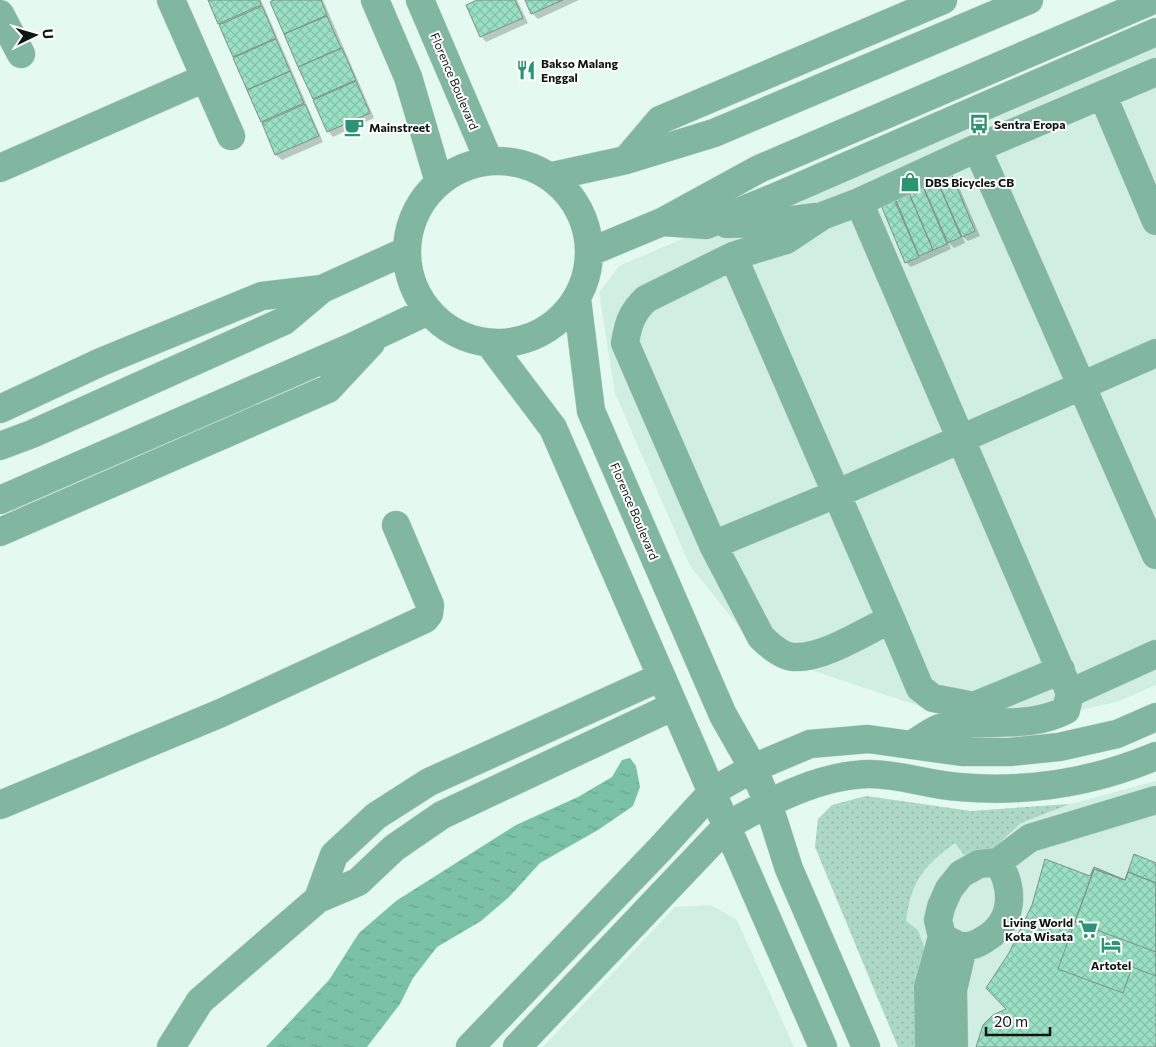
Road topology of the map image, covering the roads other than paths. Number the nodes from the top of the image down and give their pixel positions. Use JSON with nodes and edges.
{"nodes":[{"id":1,"x":171,"y":0,"type":"edge"},
{"id":2,"x":375,"y":0,"type":"edge"},
{"id":3,"x":420,"y":0,"type":"edge"},
{"id":4,"x":943,"y":0,"type":"edge"},
{"id":5,"x":1029,"y":0,"type":"edge"},
{"id":6,"x":1153,"y":0,"type":"edge"},
{"id":7,"x":0,"y":14,"type":"edge"},
{"id":8,"x":1156,"y":32,"type":"edge"},
{"id":9,"x":21,"y":54,"type":"dead end"},
{"id":10,"x":1152,"y":72,"type":"edge"},
{"id":11,"x":205,"y":78,"type":"junction"},
{"id":12,"x":1103,"y":96,"type":"junction"},
{"id":13,"x":231,"y":136,"type":"dead end"},
{"id":14,"x":977,"y":148,"type":"junction"},
{"id":15,"x":626,"y":160,"type":"junction"},
{"id":16,"x":489,"y":161,"type":"junction"},
{"id":17,"x":0,"y":168,"type":"edge"},
{"id":18,"x":552,"y":176,"type":"junction"},
{"id":19,"x":439,"y":182,"type":"junction"},
{"id":20,"x":859,"y":202,"type":"junction"},
{"id":21,"x":822,"y":216,"type":"junction"},
{"id":22,"x":1156,"y":221,"type":"edge"},
{"id":23,"x":662,"y":222,"type":"junction"},
{"id":24,"x":706,"y":225,"type":"junction"},
{"id":25,"x":406,"y":251,"type":"junction"},
{"id":26,"x":590,"y":252,"type":"junction"},
{"id":27,"x":733,"y":256,"type":"junction"},
{"id":28,"x":322,"y":289,"type":"junction"},
{"id":29,"x":577,"y":299,"type":"junction"},
{"id":30,"x":428,"y":311,"type":"junction"},
{"id":31,"x":380,"y":333,"type":"junction"},
{"id":32,"x":489,"y":343,"type":"junction"},
{"id":33,"x":1156,"y":353,"type":"edge"},
{"id":34,"x":1080,"y":386,"type":"junction"},
{"id":35,"x":0,"y":409,"type":"edge"},
{"id":36,"x":960,"y":439,"type":"junction"},
{"id":37,"x":0,"y":446,"type":"edge"},
{"id":38,"x":836,"y":494,"type":"junction"},
{"id":39,"x":0,"y":500,"type":"edge"},
{"id":40,"x":396,"y":525,"type":"dead end"},
{"id":41,"x":0,"y":532,"type":"edge"},
{"id":42,"x":713,"y":545,"type":"junction"},
{"id":43,"x":1156,"y":555,"type":"edge"},
{"id":44,"x":891,"y":619,"type":"junction"},
{"id":45,"x":1156,"y":654,"type":"edge"},
{"id":46,"x":661,"y":677,"type":"junction"},
{"id":47,"x":1065,"y":681,"type":"junction"},
{"id":48,"x":674,"y":706,"type":"junction"},
{"id":49,"x":1156,"y":717,"type":"edge"},
{"id":50,"x":913,"y":744,"type":"junction"},
{"id":51,"x":1156,"y":756,"type":"edge"},
{"id":52,"x":753,"y":768,"type":"junction"},
{"id":53,"x":713,"y":791,"type":"junction"},
{"id":54,"x":1156,"y":800,"type":"edge"},
{"id":55,"x":768,"y":803,"type":"junction"},
{"id":56,"x":4,"y":809,"type":"edge"},
{"id":57,"x":728,"y":825,"type":"junction"},
{"id":58,"x":998,"y":862,"type":"junction"},
{"id":59,"x":318,"y":899,"type":"junction"},
{"id":60,"x":952,"y":942,"type":"junction"},
{"id":61,"x":172,"y":1047,"type":"edge"},
{"id":62,"x":470,"y":1047,"type":"edge"},
{"id":63,"x":517,"y":1047,"type":"edge"},
{"id":64,"x":823,"y":1047,"type":"edge"},
{"id":65,"x":866,"y":1047,"type":"edge"},
{"id":66,"x":929,"y":1047,"type":"edge"},
{"id":67,"x":954,"y":1047,"type":"edge"}],
"edges":[{"from":1,"to":11,"type":"street"},
{"from":2,"to":19,"type":"street"},
{"from":3,"to":16,"type":"street","name":"Florence Boulevard"},
{"from":4,"to":15,"type":"street"},
{"from":5,"to":15,"type":"street"},
{"from":6,"to":23,"type":"street"},
{"from":7,"to":9,"type":"street"},
{"from":8,"to":24,"type":"street"},
{"from":10,"to":12,"type":"street"},
{"from":11,"to":13,"type":"street"},
{"from":11,"to":17,"type":"street"},
{"from":12,"to":14,"type":"street"},
{"from":12,"to":22,"type":"street"},
{"from":14,"to":20,"type":"street"},
{"from":14,"to":34,"type":"street"},
{"from":15,"to":18,"type":"street"},
{"from":16,"to":18,"type":"street"},
{"from":16,"to":19,"type":"street"},
{"from":18,"to":26,"type":"street"},
{"from":19,"to":25,"type":"street"},
{"from":20,"to":21,"type":"street"},
{"from":20,"to":36,"type":"street"},
{"from":21,"to":24,"type":"street"},
{"from":21,"to":27,"type":"street"},
{"from":23,"to":24,"type":"street"},
{"from":23,"to":26,"type":"street"},
{"from":25,"to":28,"type":"street"},
{"from":25,"to":30,"type":"street"},
{"from":26,"to":29,"type":"street"},
{"from":27,"to":38,"type":"street"},
{"from":27,"to":42,"type":"street"},
{"from":28,"to":35,"type":"street"},
{"from":28,"to":37,"type":"street"},
{"from":29,"to":32,"type":"street"},
{"from":29,"to":52,"type":"street","name":"Florence Boulevard"},
{"from":30,"to":31,"type":"street"},
{"from":30,"to":32,"type":"street"},
{"from":31,"to":39,"type":"street"},
{"from":31,"to":41,"type":"street"},
{"from":32,"to":46,"type":"street"},
{"from":33,"to":34,"type":"street"},
{"from":34,"to":36,"type":"street"},
{"from":34,"to":43,"type":"street"},
{"from":36,"to":38,"type":"street"},
{"from":36,"to":47,"type":"street"},
{"from":38,"to":42,"type":"street"},
{"from":38,"to":44,"type":"street"},
{"from":40,"to":56,"type":"street"},
{"from":42,"to":44,"type":"street"},
{"from":44,"to":47,"type":"street"},
{"from":45,"to":47,"type":"street"},
{"from":46,"to":48,"type":"street"},
{"from":46,"to":59,"type":"street"},
{"from":47,"to":50,"type":"street"},
{"from":48,"to":53,"type":"street"},
{"from":48,"to":59,"type":"street"},
{"from":49,"to":50,"type":"street"},
{"from":50,"to":52,"type":"street"},
{"from":51,"to":55,"type":"street"},
{"from":52,"to":53,"type":"street"},
{"from":52,"to":55,"type":"street","name":"Florence Boulevard"},
{"from":53,"to":57,"type":"street"},
{"from":53,"to":62,"type":"street"},
{"from":54,"to":58,"type":"street"},
{"from":55,"to":57,"type":"street"},
{"from":55,"to":65,"type":"street","name":"Florence Boulevard"},
{"from":57,"to":63,"type":"street"},
{"from":57,"to":64,"type":"street"},
{"from":58,"to":60,"type":"street"},
{"from":58,"to":60,"type":"street"},
{"from":59,"to":61,"type":"street"},
{"from":60,"to":66,"type":"street"},
{"from":60,"to":67,"type":"street"}]}
